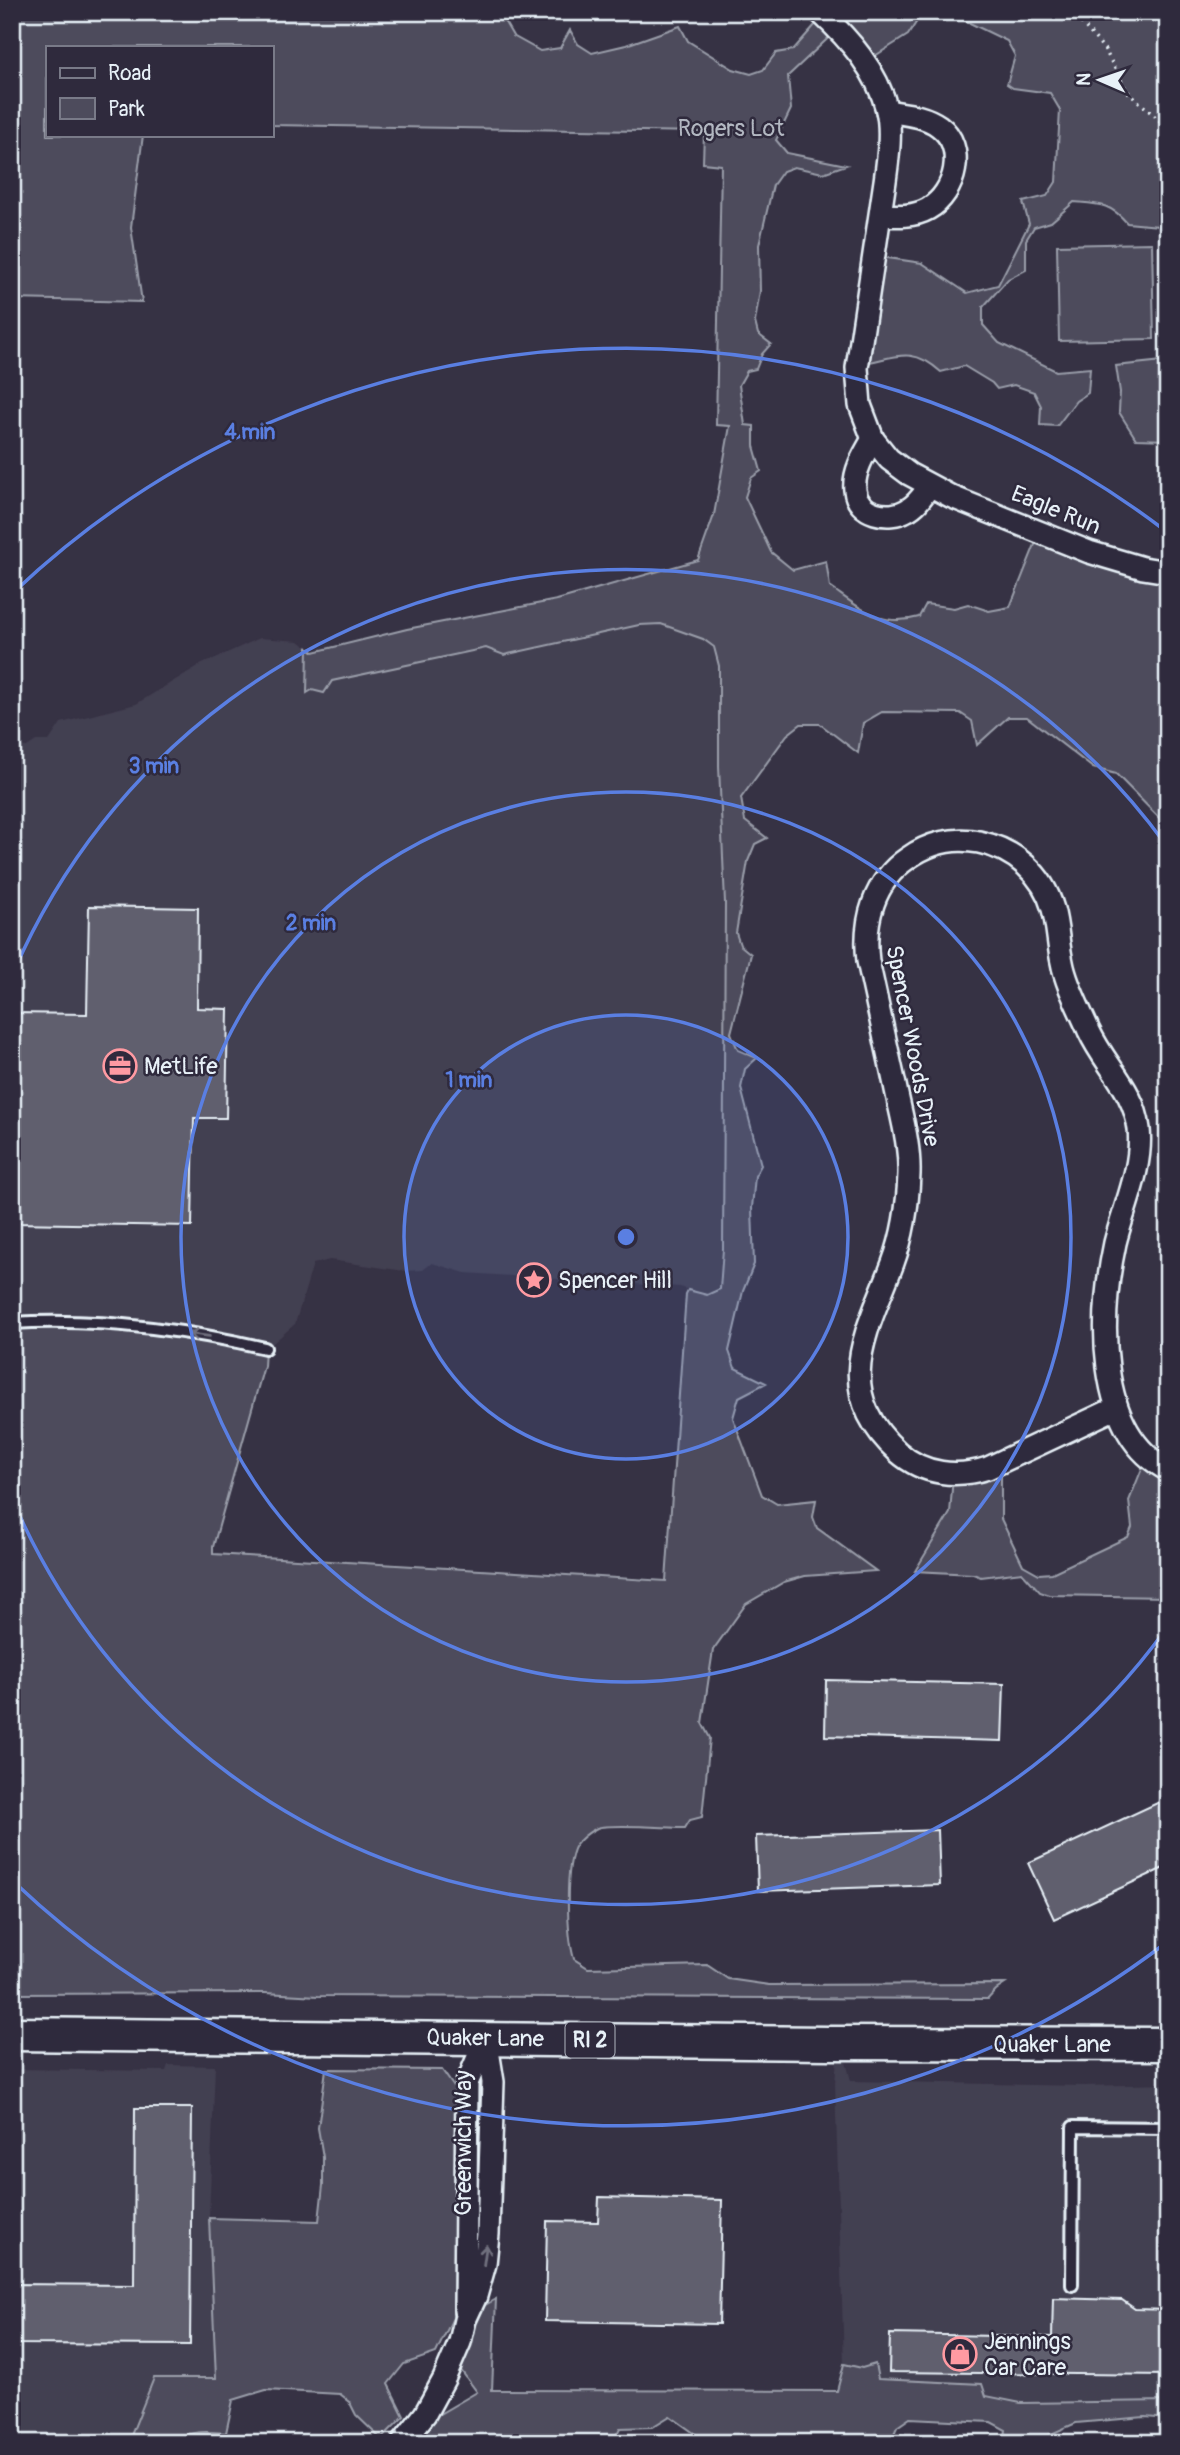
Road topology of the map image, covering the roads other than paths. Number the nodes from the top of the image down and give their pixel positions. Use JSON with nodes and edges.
{"nodes":[{"id":1,"x":820,"y":12,"type":"edge"},
{"id":2,"x":887,"y":111,"type":"junction"},
{"id":3,"x":881,"y":215,"type":"junction"},
{"id":4,"x":873,"y":439,"type":"junction"},
{"id":5,"x":929,"y":486,"type":"junction"},
{"id":6,"x":1168,"y":572,"type":"edge"},
{"id":7,"x":12,"y":1323,"type":"edge"},
{"id":8,"x":265,"y":1348,"type":"dead end"},
{"id":9,"x":1116,"y":1408,"type":"junction"},
{"id":10,"x":1168,"y":1470,"type":"edge"},
{"id":11,"x":12,"y":2034,"type":"edge"},
{"id":12,"x":486,"y":2038,"type":"junction"},
{"id":13,"x":1168,"y":2044,"type":"edge"},
{"id":14,"x":1168,"y":2128,"type":"edge"},
{"id":15,"x":1072,"y":2285,"type":"dead end"},
{"id":16,"x":402,"y":2443,"type":"edge"}],
"edges":[{"from":1,"to":2,"type":"street","name":"Eagle Run"},
{"from":2,"to":3,"type":"street","name":"Eagle Run"},
{"from":2,"to":3,"type":"street"},
{"from":3,"to":4,"type":"street","name":"Eagle Run"},
{"from":4,"to":5,"type":"street","name":"Eagle Run"},
{"from":4,"to":5,"type":"street"},
{"from":5,"to":6,"type":"street","name":"Eagle Run"},
{"from":8,"to":7,"type":"lane","one_way":true},
{"from":9,"to":9,"type":"street","name":"Spencer Woods Drive"},
{"from":9,"to":10,"type":"street","name":"Spencer Woods Drive"},
{"from":11,"to":12,"type":"main road","name":"Quaker Lane","number":"RI 2"},
{"from":12,"to":13,"type":"main road","name":"Quaker Lane","number":"RI 2"},
{"from":12,"to":16,"type":"street","name":"Greenwich Way"},
{"from":14,"to":15,"type":"lane"}]}
